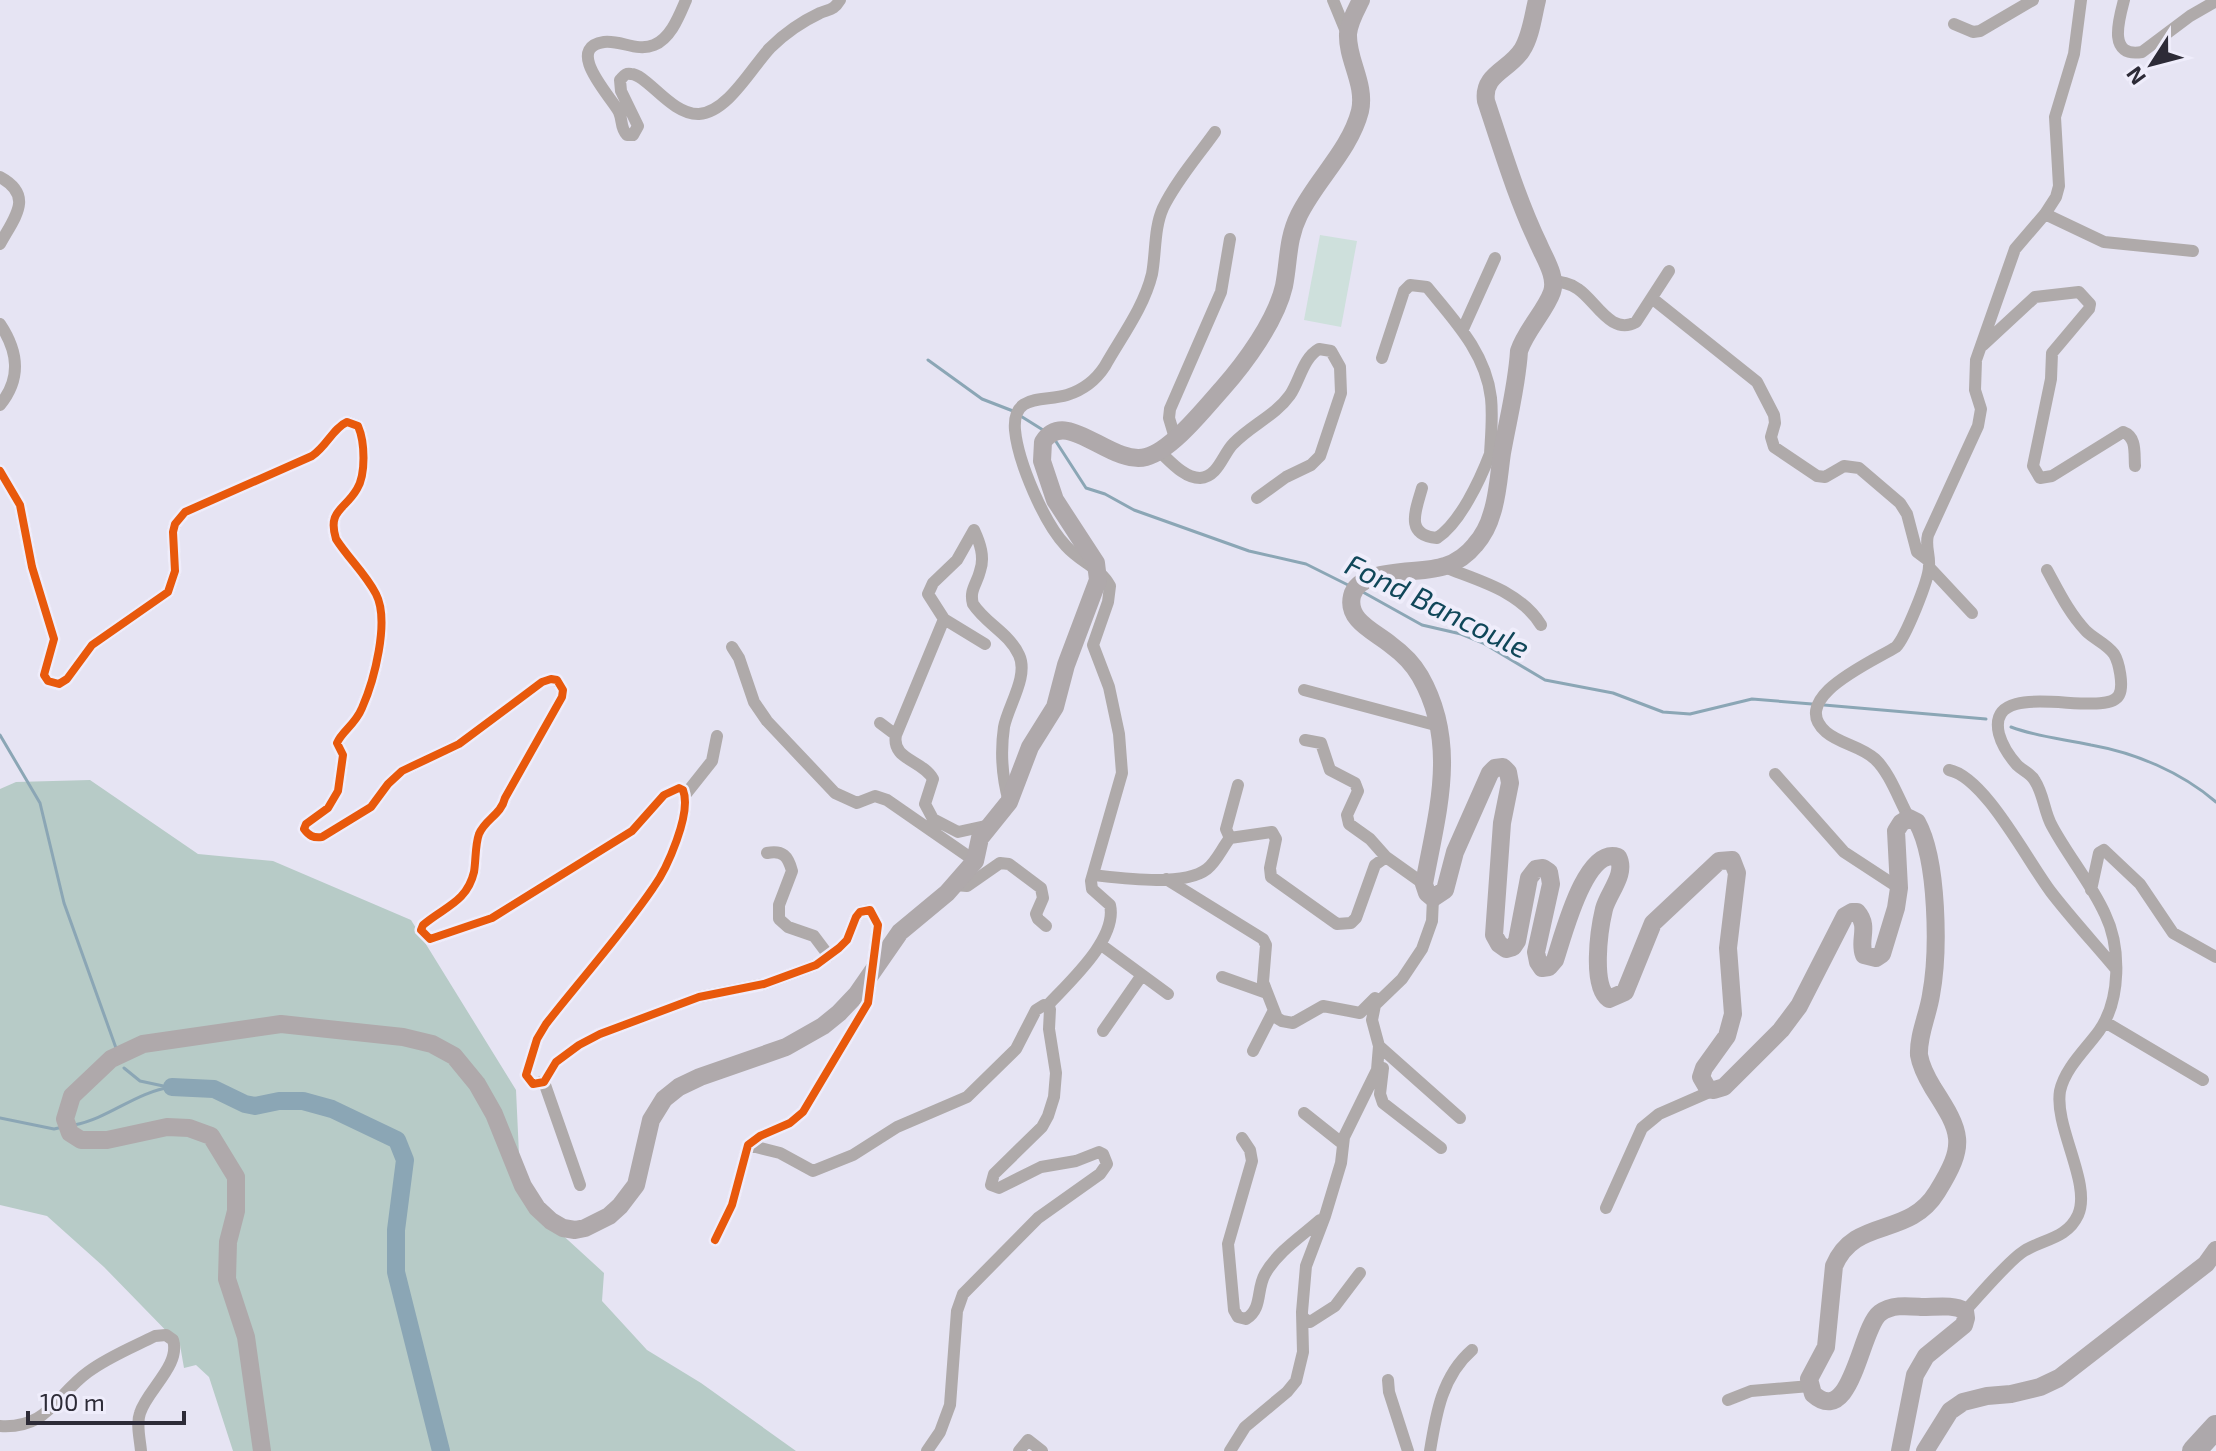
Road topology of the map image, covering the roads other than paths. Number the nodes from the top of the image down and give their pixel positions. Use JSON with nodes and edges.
{"nodes":[{"id":1,"x":686,"y":0,"type":"edge"},
{"id":2,"x":840,"y":0,"type":"edge"},
{"id":3,"x":1333,"y":0,"type":"edge"},
{"id":4,"x":1361,"y":0,"type":"edge"},
{"id":5,"x":1537,"y":0,"type":"edge"},
{"id":6,"x":2033,"y":0,"type":"edge"},
{"id":7,"x":2081,"y":0,"type":"edge"},
{"id":8,"x":2124,"y":0,"type":"edge"},
{"id":9,"x":2216,"y":1,"type":"edge"},
{"id":10,"x":1954,"y":24,"type":"dead end"},
{"id":11,"x":1348,"y":35,"type":"junction"},
{"id":12,"x":1215,"y":132,"type":"dead end"},
{"id":13,"x":0,"y":177,"type":"edge"},
{"id":14,"x":2045,"y":214,"type":"junction"},
{"id":15,"x":1230,"y":239,"type":"dead end"},
{"id":16,"x":0,"y":244,"type":"edge"},
{"id":17,"x":2193,"y":251,"type":"dead end"},
{"id":18,"x":1495,"y":258,"type":"dead end"},
{"id":19,"x":1669,"y":271,"type":"dead end"},
{"id":20,"x":1552,"y":281,"type":"junction"},
{"id":21,"x":1653,"y":299,"type":"junction"},
{"id":22,"x":0,"y":324,"type":"edge"},
{"id":23,"x":1463,"y":329,"type":"junction"},
{"id":24,"x":1982,"y":346,"type":"junction"},
{"id":25,"x":1382,"y":358,"type":"dead end"},
{"id":26,"x":0,"y":405,"type":"edge"},
{"id":27,"x":1175,"y":438,"type":"junction"},
{"id":28,"x":1159,"y":451,"type":"junction"},
{"id":29,"x":1496,"y":456,"type":"junction"},
{"id":30,"x":2135,"y":466,"type":"dead end"},
{"id":31,"x":0,"y":471,"type":"edge"},
{"id":32,"x":1422,"y":488,"type":"dead end"},
{"id":33,"x":1257,"y":498,"type":"dead end"},
{"id":34,"x":1929,"y":564,"type":"junction"},
{"id":35,"x":1444,"y":567,"type":"junction"},
{"id":36,"x":1099,"y":570,"type":"junction"},
{"id":37,"x":2047,"y":570,"type":"dead end"},
{"id":38,"x":1972,"y":613,"type":"dead end"},
{"id":39,"x":944,"y":619,"type":"junction"},
{"id":40,"x":1541,"y":625,"type":"dead end"},
{"id":41,"x":985,"y":644,"type":"dead end"},
{"id":42,"x":732,"y":647,"type":"dead end"},
{"id":43,"x":1304,"y":690,"type":"dead end"},
{"id":44,"x":880,"y":723,"type":"dead end"},
{"id":45,"x":1439,"y":726,"type":"junction"},
{"id":46,"x":896,"y":735,"type":"junction"},
{"id":47,"x":717,"y":736,"type":"dead end"},
{"id":48,"x":1305,"y":740,"type":"dead end"},
{"id":49,"x":1949,"y":770,"type":"dead end"},
{"id":50,"x":1775,"y":774,"type":"dead end"},
{"id":51,"x":1238,"y":785,"type":"dead end"},
{"id":52,"x":685,"y":795,"type":"junction"},
{"id":53,"x":1009,"y":802,"type":"junction"},
{"id":54,"x":1909,"y":818,"type":"junction"},
{"id":55,"x":990,"y":825,"type":"junction"},
{"id":56,"x":1230,"y":838,"type":"junction"},
{"id":57,"x":767,"y":853,"type":"dead end"},
{"id":58,"x":1386,"y":857,"type":"junction"},
{"id":59,"x":975,"y":861,"type":"junction"},
{"id":60,"x":1093,"y":875,"type":"junction"},
{"id":61,"x":1166,"y":879,"type":"junction"},
{"id":62,"x":955,"y":885,"type":"junction"},
{"id":63,"x":1899,"y":888,"type":"junction"},
{"id":64,"x":2091,"y":890,"type":"junction"},
{"id":65,"x":1429,"y":891,"type":"junction"},
{"id":66,"x":1046,"y":926,"type":"dead end"},
{"id":67,"x":1100,"y":944,"type":"junction"},
{"id":68,"x":829,"y":956,"type":"junction"},
{"id":69,"x":2216,"y":957,"type":"edge"},
{"id":70,"x":2115,"y":968,"type":"junction"},
{"id":71,"x":1142,"y":975,"type":"junction"},
{"id":72,"x":870,"y":976,"type":"junction"},
{"id":73,"x":1222,"y":977,"type":"dead end"},
{"id":74,"x":1387,"y":992,"type":"junction"},
{"id":75,"x":1267,"y":993,"type":"junction"},
{"id":76,"x":1168,"y":994,"type":"dead end"},
{"id":77,"x":1047,"y":1006,"type":"junction"},
{"id":78,"x":1273,"y":1012,"type":"junction"},
{"id":79,"x":2105,"y":1022,"type":"junction"},
{"id":80,"x":1103,"y":1031,"type":"dead end"},
{"id":81,"x":1379,"y":1050,"type":"junction"},
{"id":82,"x":1253,"y":1051,"type":"dead end"},
{"id":83,"x":2203,"y":1080,"type":"dead end"},
{"id":84,"x":544,"y":1082,"type":"junction"},
{"id":85,"x":1714,"y":1090,"type":"junction"},
{"id":86,"x":1304,"y":1113,"type":"dead end"},
{"id":87,"x":1460,"y":1118,"type":"dead end"},
{"id":88,"x":1242,"y":1138,"type":"dead end"},
{"id":89,"x":1343,"y":1144,"type":"junction"},
{"id":90,"x":748,"y":1145,"type":"junction"},
{"id":91,"x":1441,"y":1148,"type":"dead end"},
{"id":92,"x":580,"y":1185,"type":"dead end"},
{"id":93,"x":1606,"y":1208,"type":"dead end"},
{"id":94,"x":1325,"y":1216,"type":"junction"},
{"id":95,"x":715,"y":1240,"type":"dead end"},
{"id":96,"x":2216,"y":1250,"type":"edge"},
{"id":97,"x":1360,"y":1273,"type":"dead end"},
{"id":98,"x":1965,"y":1311,"type":"junction"},
{"id":99,"x":1303,"y":1318,"type":"junction"},
{"id":100,"x":1472,"y":1350,"type":"dead end"},
{"id":101,"x":1388,"y":1380,"type":"dead end"},
{"id":102,"x":1810,"y":1386,"type":"junction"},
{"id":103,"x":1728,"y":1400,"type":"dead end"},
{"id":104,"x":0,"y":1426,"type":"edge"},
{"id":105,"x":2216,"y":1427,"type":"edge"},
{"id":106,"x":141,"y":1451,"type":"edge"},
{"id":107,"x":262,"y":1451,"type":"edge"},
{"id":108,"x":927,"y":1451,"type":"edge"},
{"id":109,"x":1019,"y":1451,"type":"edge"},
{"id":110,"x":1042,"y":1451,"type":"edge"},
{"id":111,"x":1230,"y":1451,"type":"edge"},
{"id":112,"x":1408,"y":1451,"type":"edge"},
{"id":113,"x":1430,"y":1451,"type":"edge"},
{"id":114,"x":1900,"y":1451,"type":"edge"},
{"id":115,"x":1925,"y":1451,"type":"edge"},
{"id":116,"x":2194,"y":1451,"type":"edge"}],
"edges":[{"from":1,"to":2,"type":"street"},
{"from":3,"to":11,"type":"street"},
{"from":4,"to":11,"type":"main road"},
{"from":5,"to":20,"type":"main road"},
{"from":6,"to":10,"type":"street"},
{"from":7,"to":14,"type":"street"},
{"from":8,"to":9,"type":"street"},
{"from":11,"to":27,"type":"main road"},
{"from":12,"to":36,"type":"street"},
{"from":13,"to":16,"type":"street"},
{"from":14,"to":17,"type":"street"},
{"from":14,"to":24,"type":"street"},
{"from":15,"to":27,"type":"street"},
{"from":18,"to":23,"type":"street"},
{"from":19,"to":21,"type":"street"},
{"from":20,"to":21,"type":"street"},
{"from":20,"to":29,"type":"main road"},
{"from":21,"to":34,"type":"street"},
{"from":22,"to":26,"type":"street"},
{"from":23,"to":25,"type":"street"},
{"from":23,"to":29,"type":"street"},
{"from":24,"to":30,"type":"street"},
{"from":24,"to":34,"type":"street"},
{"from":27,"to":28,"type":"main road"},
{"from":28,"to":33,"type":"street"},
{"from":28,"to":36,"type":"main road"},
{"from":29,"to":32,"type":"street"},
{"from":29,"to":35,"type":"main road"},
{"from":31,"to":52,"type":"street"},
{"from":34,"to":38,"type":"street"},
{"from":34,"to":54,"type":"street"},
{"from":35,"to":40,"type":"street"},
{"from":35,"to":45,"type":"main road"},
{"from":36,"to":53,"type":"main road"},
{"from":36,"to":60,"type":"street"},
{"from":37,"to":64,"type":"street"},
{"from":39,"to":41,"type":"street"},
{"from":39,"to":46,"type":"street"},
{"from":39,"to":53,"type":"street"},
{"from":42,"to":59,"type":"street"},
{"from":43,"to":45,"type":"street"},
{"from":44,"to":46,"type":"street"},
{"from":45,"to":65,"type":"main road"},
{"from":46,"to":55,"type":"street"},
{"from":47,"to":52,"type":"street"},
{"from":48,"to":58,"type":"street"},
{"from":49,"to":70,"type":"street"},
{"from":50,"to":63,"type":"street"},
{"from":51,"to":56,"type":"street"},
{"from":52,"to":84,"type":"street"},
{"from":53,"to":55,"type":"main road"},
{"from":54,"to":63,"type":"main road"},
{"from":54,"to":102,"type":"main road"},
{"from":55,"to":59,"type":"main road"},
{"from":56,"to":58,"type":"street"},
{"from":56,"to":61,"type":"street"},
{"from":57,"to":68,"type":"street"},
{"from":58,"to":65,"type":"street"},
{"from":59,"to":62,"type":"main road"},
{"from":60,"to":61,"type":"street"},
{"from":60,"to":67,"type":"street"},
{"from":61,"to":75,"type":"street"},
{"from":62,"to":66,"type":"street"},
{"from":62,"to":72,"type":"main road"},
{"from":63,"to":85,"type":"main road"},
{"from":64,"to":69,"type":"street"},
{"from":64,"to":70,"type":"street"},
{"from":65,"to":74,"type":"street"},
{"from":65,"to":85,"type":"main road"},
{"from":67,"to":71,"type":"street"},
{"from":67,"to":77,"type":"street"},
{"from":68,"to":72,"type":"street"},
{"from":68,"to":84,"type":"street"},
{"from":70,"to":79,"type":"street"},
{"from":71,"to":76,"type":"street"},
{"from":71,"to":80,"type":"street"},
{"from":72,"to":90,"type":"street"},
{"from":72,"to":107,"type":"main road"},
{"from":73,"to":75,"type":"street"},
{"from":74,"to":78,"type":"street"},
{"from":74,"to":81,"type":"street"},
{"from":75,"to":78,"type":"street"},
{"from":77,"to":90,"type":"street"},
{"from":77,"to":108,"type":"street"},
{"from":78,"to":82,"type":"street"},
{"from":79,"to":83,"type":"street"},
{"from":79,"to":98,"type":"street"},
{"from":81,"to":87,"type":"street"},
{"from":81,"to":89,"type":"street"},
{"from":81,"to":91,"type":"street"},
{"from":84,"to":92,"type":"street"},
{"from":85,"to":93,"type":"street"},
{"from":86,"to":89,"type":"street"},
{"from":88,"to":94,"type":"street"},
{"from":89,"to":94,"type":"street"},
{"from":90,"to":95,"type":"street"},
{"from":94,"to":99,"type":"street"},
{"from":96,"to":115,"type":"main road"},
{"from":97,"to":99,"type":"street"},
{"from":98,"to":102,"type":"main road"},
{"from":98,"to":114,"type":"main road"},
{"from":99,"to":111,"type":"street"},
{"from":100,"to":113,"type":"street"},
{"from":101,"to":112,"type":"street"},
{"from":102,"to":103,"type":"street"},
{"from":104,"to":106,"type":"street"},
{"from":105,"to":116,"type":"highway"},
{"from":109,"to":110,"type":"street"}]}
